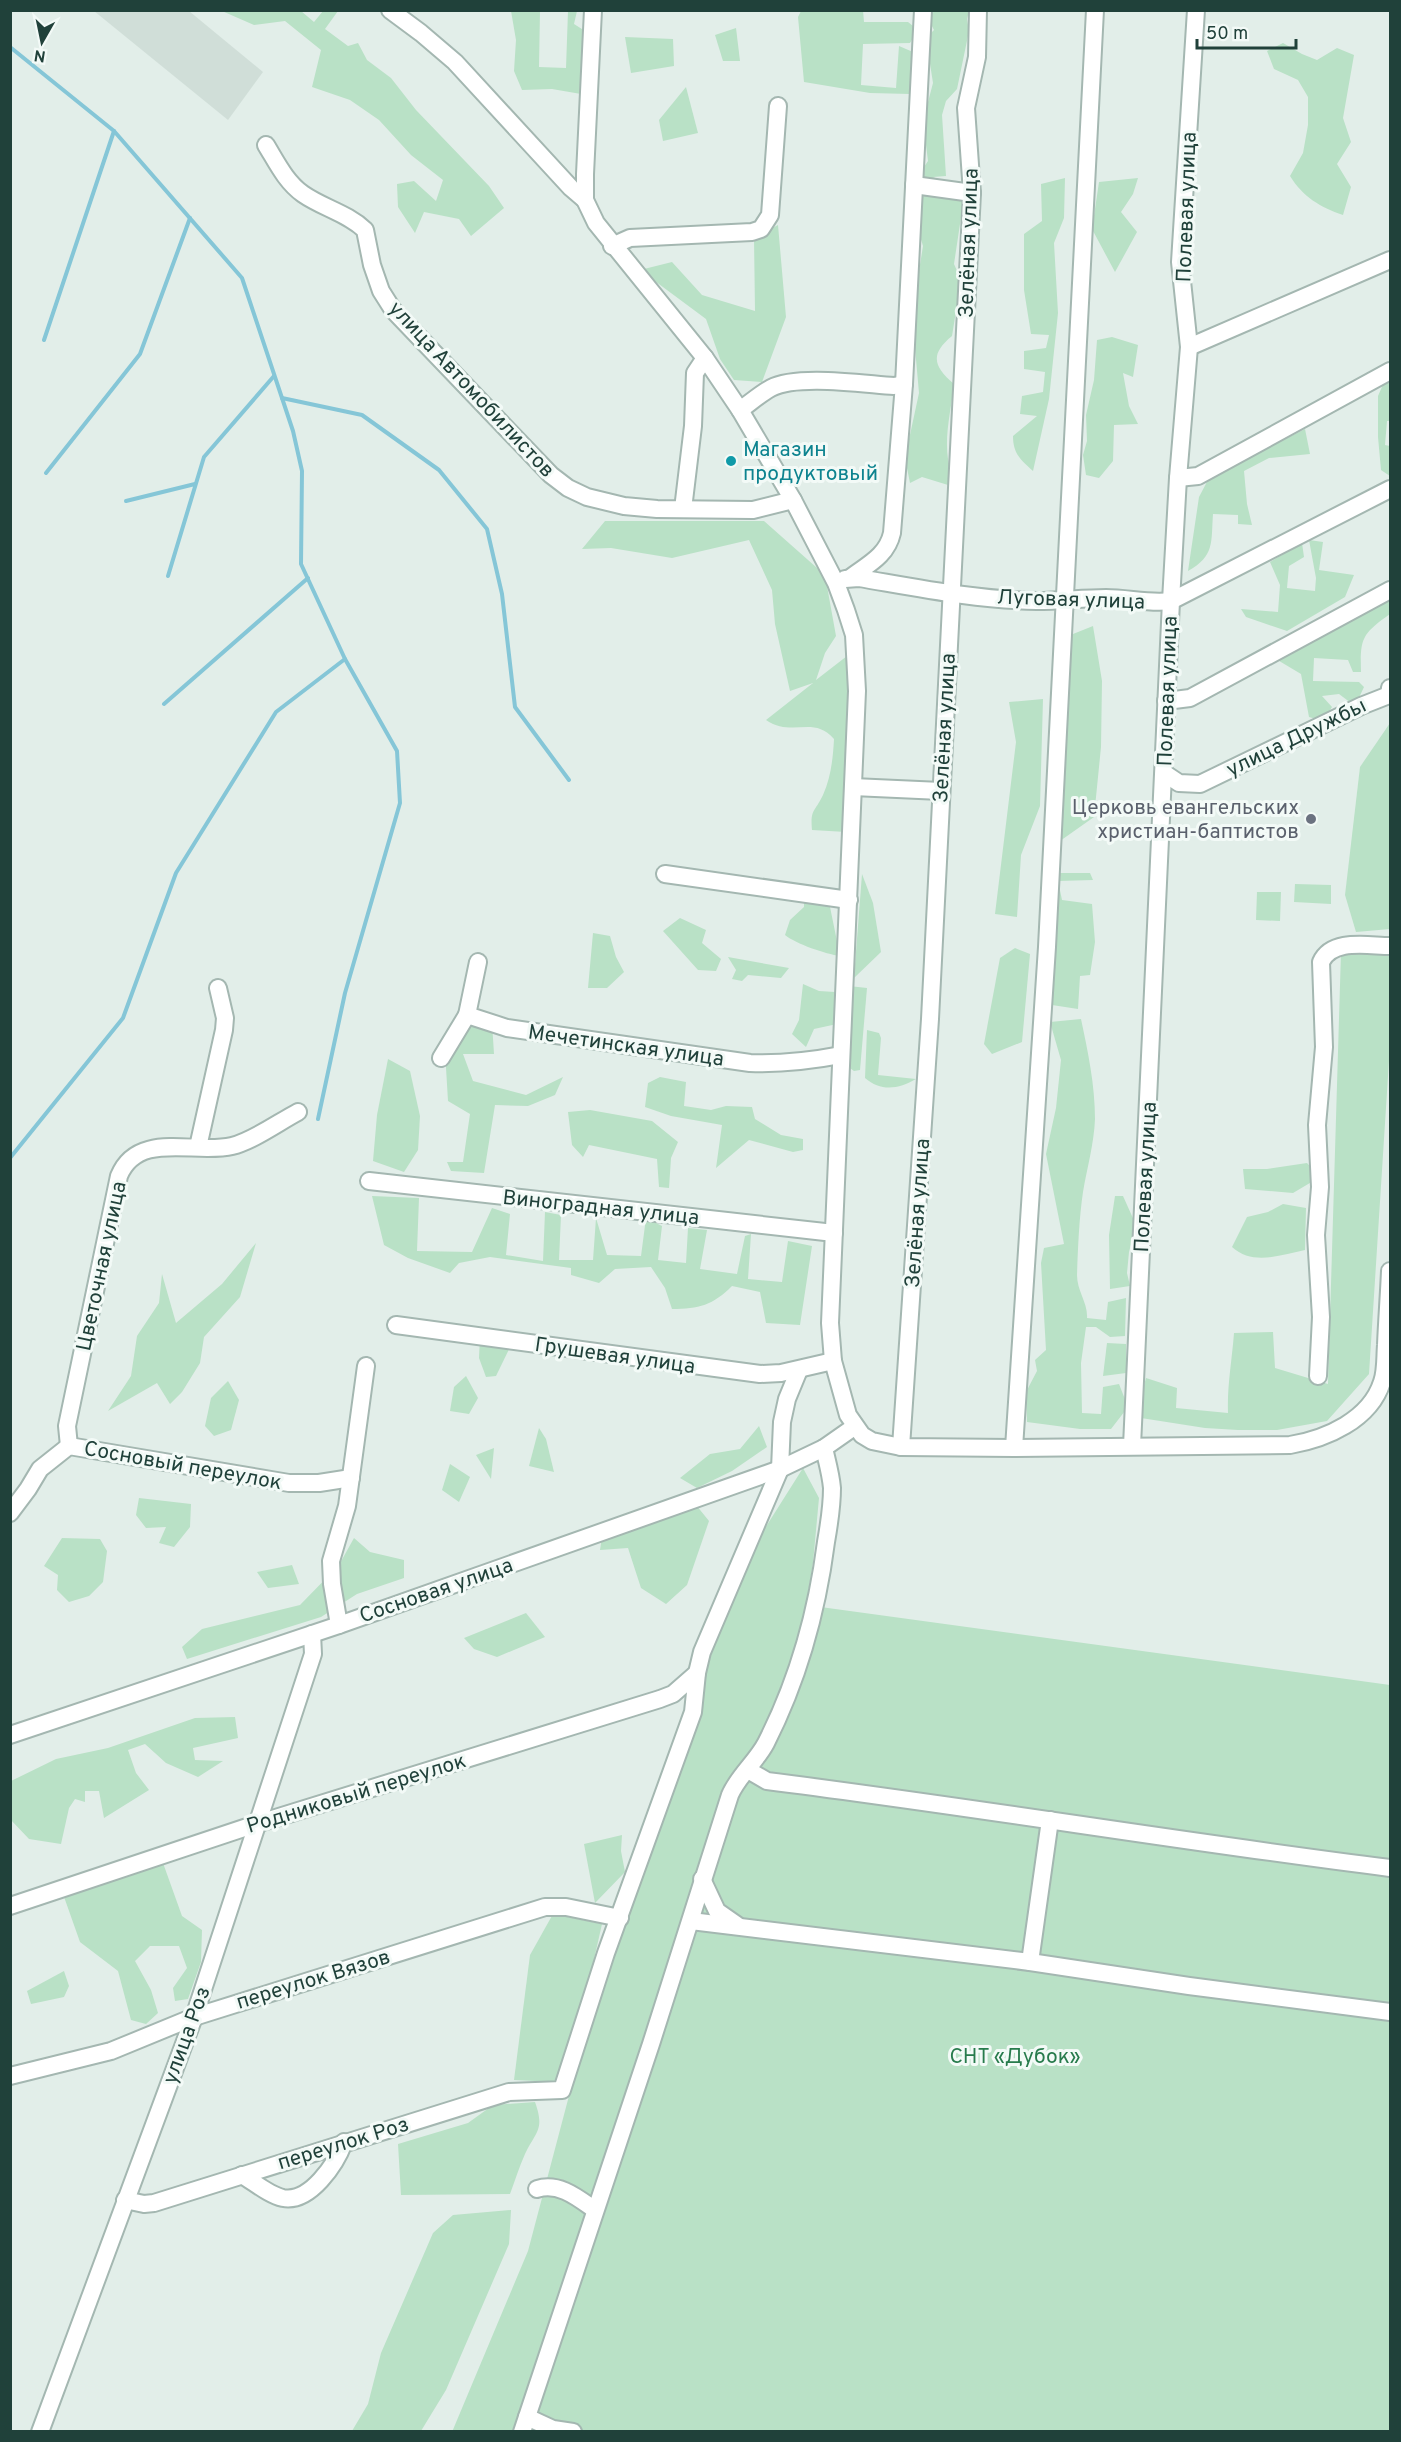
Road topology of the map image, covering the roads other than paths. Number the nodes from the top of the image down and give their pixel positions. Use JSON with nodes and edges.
{"nodes":[{"id":1,"x":390,"y":10,"type":"edge"},
{"id":2,"x":593,"y":10,"type":"edge"},
{"id":3,"x":923,"y":10,"type":"edge"},
{"id":4,"x":978,"y":10,"type":"edge"},
{"id":5,"x":1095,"y":10,"type":"edge"},
{"id":6,"x":1196,"y":10,"type":"edge"},
{"id":7,"x":778,"y":106,"type":"dead end"},
{"id":8,"x":266,"y":145,"type":"dead end"},
{"id":9,"x":914,"y":185,"type":"junction"},
{"id":10,"x":972,"y":193,"type":"junction"},
{"id":11,"x":585,"y":200,"type":"junction"},
{"id":12,"x":612,"y":246,"type":"junction"},
{"id":13,"x":1390,"y":260,"type":"edge"},
{"id":14,"x":1190,"y":347,"type":"junction"},
{"id":15,"x":705,"y":358,"type":"junction"},
{"id":16,"x":1390,"y":371,"type":"edge"},
{"id":17,"x":904,"y":384,"type":"junction"},
{"id":18,"x":740,"y":410,"type":"junction"},
{"id":19,"x":1178,"y":478,"type":"junction"},
{"id":20,"x":1390,"y":489,"type":"edge"},
{"id":21,"x":793,"y":500,"type":"junction"},
{"id":22,"x":683,"y":509,"type":"junction"},
{"id":23,"x":843,"y":580,"type":"junction"},
{"id":24,"x":1390,"y":590,"type":"edge"},
{"id":25,"x":950,"y":594,"type":"junction"},
{"id":26,"x":1065,"y":600,"type":"junction"},
{"id":27,"x":1171,"y":601,"type":"junction"},
{"id":28,"x":1390,"y":693,"type":"edge"},
{"id":29,"x":1166,"y":701,"type":"junction"},
{"id":30,"x":1164,"y":773,"type":"junction"},
{"id":31,"x":853,"y":787,"type":"junction"},
{"id":32,"x":941,"y":791,"type":"junction"},
{"id":33,"x":665,"y":874,"type":"dead end"},
{"id":34,"x":849,"y":900,"type":"junction"},
{"id":35,"x":1390,"y":946,"type":"edge"},
{"id":36,"x":478,"y":962,"type":"dead end"},
{"id":37,"x":218,"y":988,"type":"dead end"},
{"id":38,"x":466,"y":1015,"type":"junction"},
{"id":39,"x":841,"y":1055,"type":"junction"},
{"id":40,"x":441,"y":1058,"type":"dead end"},
{"id":41,"x":298,"y":1112,"type":"dead end"},
{"id":42,"x":198,"y":1147,"type":"junction"},
{"id":43,"x":369,"y":1181,"type":"dead end"},
{"id":44,"x":834,"y":1233,"type":"junction"},
{"id":45,"x":1390,"y":1270,"type":"edge"},
{"id":46,"x":396,"y":1325,"type":"dead end"},
{"id":47,"x":833,"y":1361,"type":"junction"},
{"id":48,"x":366,"y":1366,"type":"dead end"},
{"id":49,"x":800,"y":1370,"type":"junction"},
{"id":50,"x":1318,"y":1376,"type":"dead end"},
{"id":51,"x":854,"y":1427,"type":"junction"},
{"id":52,"x":69,"y":1446,"type":"junction"},
{"id":53,"x":901,"y":1446,"type":"junction"},
{"id":54,"x":1132,"y":1446,"type":"junction"},
{"id":55,"x":825,"y":1448,"type":"junction"},
{"id":56,"x":1014,"y":1448,"type":"junction"},
{"id":57,"x":780,"y":1469,"type":"junction"},
{"id":58,"x":351,"y":1478,"type":"junction"},
{"id":59,"x":10,"y":1513,"type":"edge"},
{"id":60,"x":339,"y":1625,"type":"junction"},
{"id":61,"x":312,"y":1634,"type":"junction"},
{"id":62,"x":697,"y":1673,"type":"junction"},
{"id":63,"x":10,"y":1735,"type":"edge"},
{"id":64,"x":748,"y":1770,"type":"junction"},
{"id":65,"x":1050,"y":1820,"type":"junction"},
{"id":66,"x":256,"y":1824,"type":"junction"},
{"id":67,"x":1390,"y":1868,"type":"edge"},
{"id":68,"x":702,"y":1880,"type":"junction"},
{"id":69,"x":10,"y":1906,"type":"edge"},
{"id":70,"x":620,"y":1918,"type":"junction"},
{"id":71,"x":691,"y":1921,"type":"junction"},
{"id":72,"x":740,"y":1927,"type":"junction"},
{"id":73,"x":1030,"y":1962,"type":"junction"},
{"id":74,"x":1390,"y":2012,"type":"edge"},
{"id":75,"x":194,"y":2017,"type":"junction"},
{"id":76,"x":10,"y":2076,"type":"edge"},
{"id":77,"x":344,"y":2142,"type":"junction"},
{"id":78,"x":242,"y":2175,"type":"junction"},
{"id":79,"x":537,"y":2189,"type":"dead end"},
{"id":80,"x":125,"y":2200,"type":"junction"},
{"id":81,"x":596,"y":2210,"type":"junction"},
{"id":82,"x":524,"y":2424,"type":"edge"},
{"id":83,"x":40,"y":2432,"type":"edge"},
{"id":84,"x":573,"y":2432,"type":"edge"}],
"edges":[{"from":1,"to":11,"type":"street"},
{"from":2,"to":11,"type":"street"},
{"from":3,"to":9,"type":"street"},
{"from":4,"to":10,"type":"street","name":"Зелёная улица"},
{"from":5,"to":26,"type":"street"},
{"from":6,"to":14,"type":"street","name":"Полевая улица"},
{"from":7,"to":12,"type":"street"},
{"from":8,"to":22,"type":"street","name":"улица Автомобилистов"},
{"from":9,"to":10,"type":"street"},
{"from":9,"to":17,"type":"street"},
{"from":10,"to":25,"type":"street","name":"Зелёная улица"},
{"from":11,"to":12,"type":"street"},
{"from":12,"to":15,"type":"street"},
{"from":13,"to":14,"type":"street"},
{"from":14,"to":19,"type":"street","name":"Полевая улица"},
{"from":15,"to":18,"type":"street"},
{"from":15,"to":22,"type":"street"},
{"from":16,"to":19,"type":"street"},
{"from":17,"to":18,"type":"street"},
{"from":17,"to":23,"type":"street"},
{"from":18,"to":21,"type":"street"},
{"from":19,"to":27,"type":"street","name":"Полевая улица"},
{"from":20,"to":27,"type":"street","name":"Луговая улица"},
{"from":21,"to":22,"type":"street","name":"улица Автомобилистов"},
{"from":21,"to":23,"type":"street"},
{"from":23,"to":25,"type":"street","name":"Луговая улица"},
{"from":23,"to":31,"type":"street"},
{"from":24,"to":29,"type":"street"},
{"from":25,"to":26,"type":"street","name":"Луговая улица"},
{"from":25,"to":32,"type":"street","name":"Зелёная улица"},
{"from":26,"to":27,"type":"street","name":"Луговая улица"},
{"from":26,"to":56,"type":"street"},
{"from":27,"to":29,"type":"street","name":"Полевая улица"},
{"from":28,"to":30,"type":"street","name":"улица Дружбы"},
{"from":29,"to":30,"type":"street","name":"Полевая улица"},
{"from":30,"to":54,"type":"street","name":"Полевая улица"},
{"from":31,"to":32,"type":"street"},
{"from":31,"to":34,"type":"street"},
{"from":32,"to":53,"type":"street","name":"Зелёная улица"},
{"from":33,"to":34,"type":"street"},
{"from":34,"to":39,"type":"street"},
{"from":35,"to":50,"type":"street"},
{"from":36,"to":38,"type":"street"},
{"from":37,"to":42,"type":"street"},
{"from":38,"to":39,"type":"street","name":"Мечетинская улица"},
{"from":38,"to":40,"type":"street"},
{"from":39,"to":44,"type":"street"},
{"from":41,"to":42,"type":"street","name":"Цветочная улица"},
{"from":42,"to":52,"type":"street","name":"Цветочная улица"},
{"from":43,"to":44,"type":"street","name":"Виноградная улица"},
{"from":44,"to":47,"type":"street"},
{"from":45,"to":54,"type":"street"},
{"from":46,"to":49,"type":"street","name":"Грушевая улица"},
{"from":47,"to":49,"type":"street","name":"Грушевая улица"},
{"from":47,"to":51,"type":"street"},
{"from":48,"to":58,"type":"street"},
{"from":49,"to":57,"type":"street"},
{"from":51,"to":53,"type":"street"},
{"from":51,"to":55,"type":"street","name":"Сосновая улица"},
{"from":52,"to":58,"type":"street","name":"Сосновый переулок"},
{"from":52,"to":59,"type":"street","name":"Сосновый переулок"},
{"from":53,"to":56,"type":"street"},
{"from":54,"to":56,"type":"street"},
{"from":55,"to":57,"type":"street","name":"Сосновая улица"},
{"from":55,"to":64,"type":"street"},
{"from":57,"to":60,"type":"street","name":"Сосновая улица"},
{"from":57,"to":62,"type":"street"},
{"from":58,"to":60,"type":"street"},
{"from":60,"to":61,"type":"street","name":"Сосновая улица"},
{"from":61,"to":63,"type":"street","name":"Сосновая улица"},
{"from":61,"to":66,"type":"street","name":"улица Роз"},
{"from":62,"to":66,"type":"street","name":"Родниковый переулок"},
{"from":62,"to":70,"type":"street"},
{"from":64,"to":65,"type":"street"},
{"from":64,"to":68,"type":"street"},
{"from":65,"to":67,"type":"street"},
{"from":65,"to":73,"type":"street"},
{"from":66,"to":69,"type":"street","name":"Родниковый переулок"},
{"from":66,"to":75,"type":"street","name":"улица Роз"},
{"from":68,"to":71,"type":"street"},
{"from":68,"to":72,"type":"street"},
{"from":70,"to":75,"type":"street","name":"переулок Вязов"},
{"from":70,"to":77,"type":"street","name":"переулок Роз"},
{"from":71,"to":72,"type":"street"},
{"from":71,"to":81,"type":"street"},
{"from":72,"to":73,"type":"street"},
{"from":73,"to":74,"type":"street"},
{"from":75,"to":76,"type":"street","name":"переулок Вязов"},
{"from":75,"to":80,"type":"street","name":"улица Роз"},
{"from":77,"to":78,"type":"street","name":"переулок Роз"},
{"from":77,"to":78,"type":"street"},
{"from":78,"to":80,"type":"street","name":"переулок Роз"},
{"from":79,"to":81,"type":"street"},
{"from":80,"to":83,"type":"street","name":"улица Роз"},
{"from":81,"to":82,"type":"street"},
{"from":82,"to":84,"type":"street"}]}
